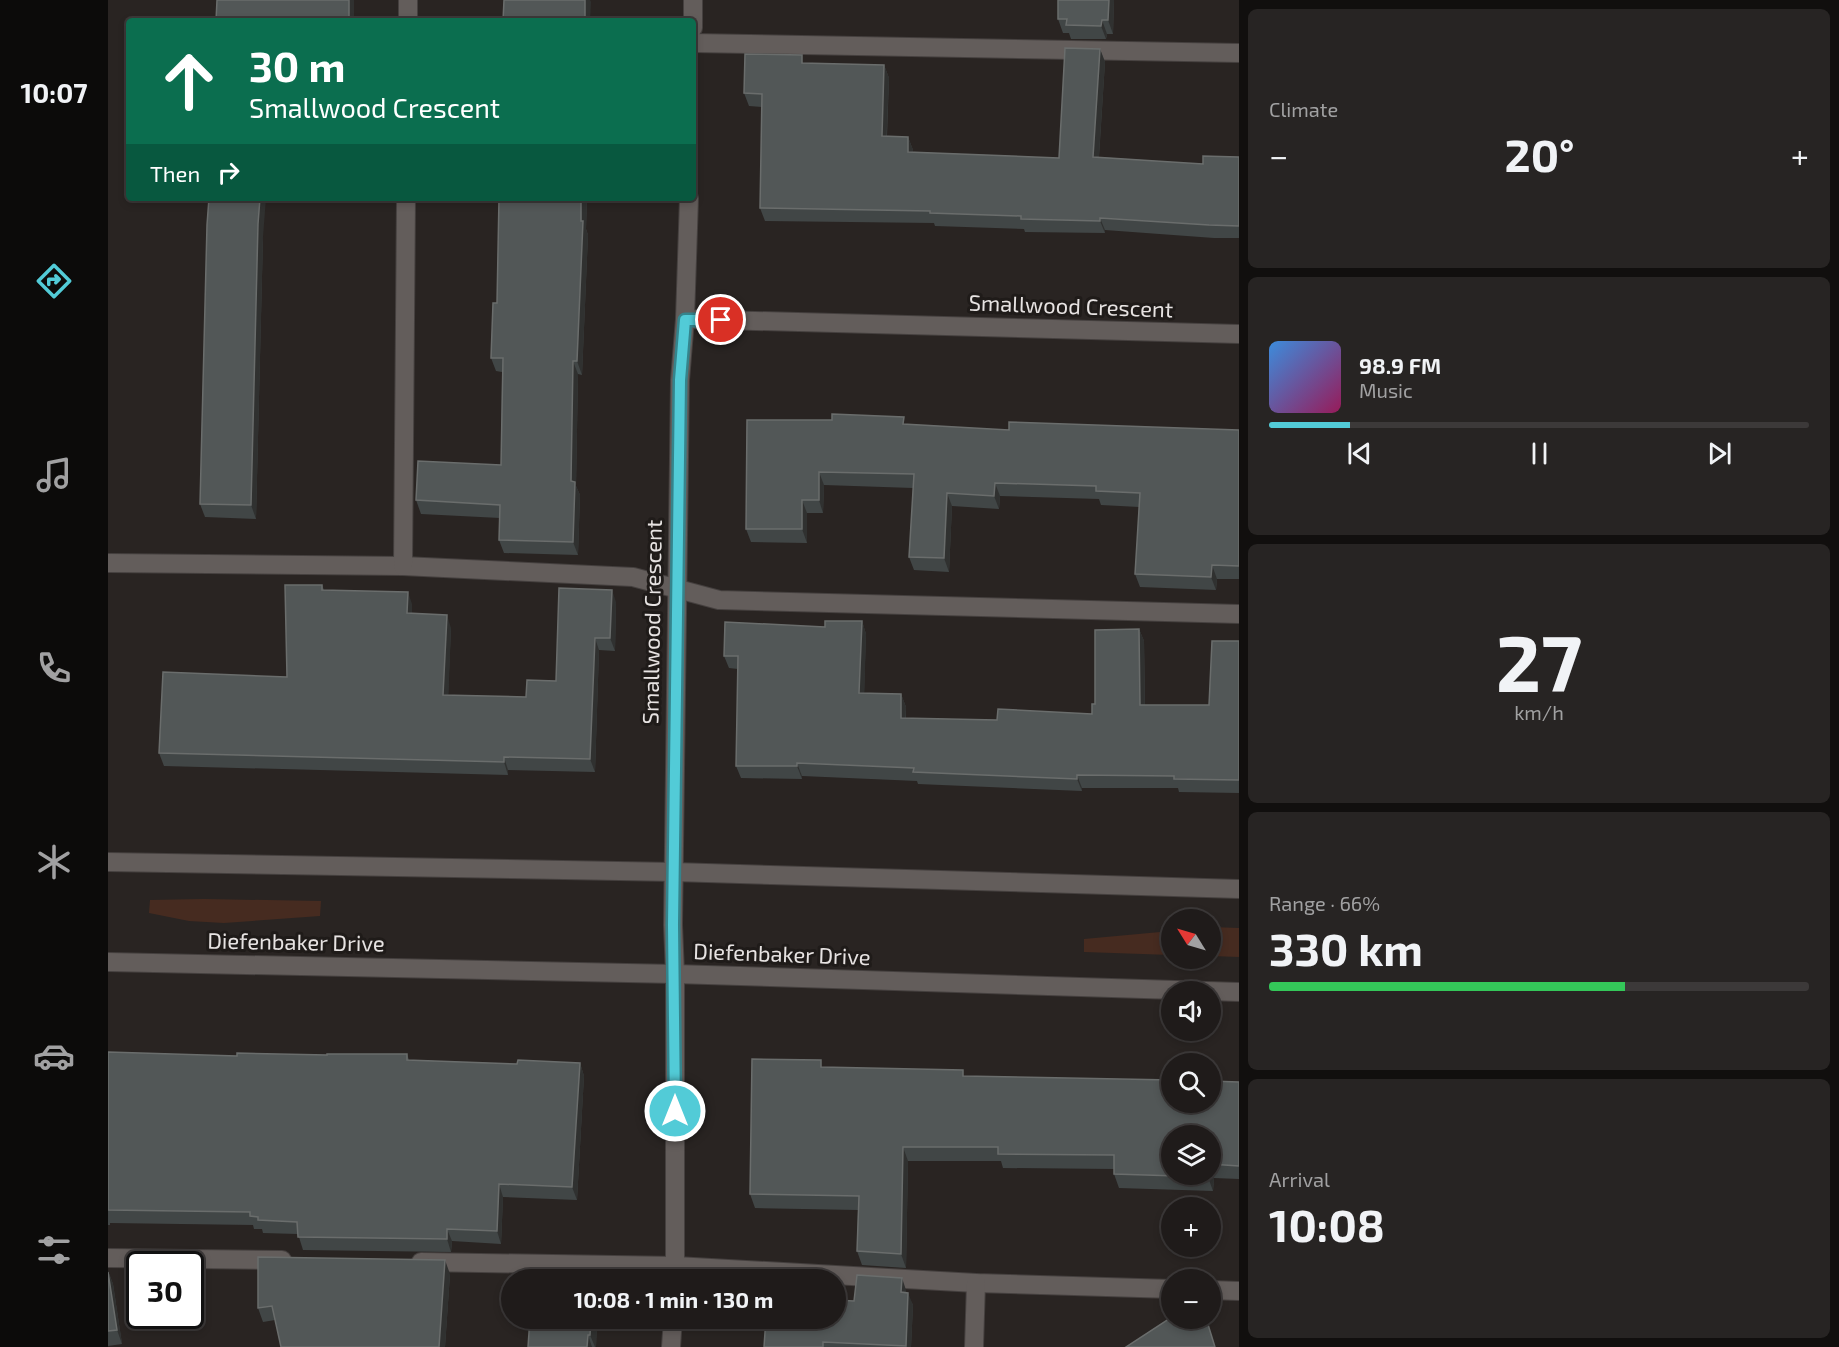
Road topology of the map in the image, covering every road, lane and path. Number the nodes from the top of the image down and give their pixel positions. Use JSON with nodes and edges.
{"nodes":[{"id":1,"x":408,"y":0,"type":"edge"},
{"id":2,"x":693,"y":0,"type":"edge"},
{"id":3,"x":408,"y":18,"type":"edge"},
{"id":4,"x":693,"y":18,"type":"edge"},
{"id":5,"x":696,"y":44,"type":"edge"},
{"id":6,"x":1239,"y":53,"type":"edge"},
{"id":7,"x":406,"y":201,"type":"edge"},
{"id":8,"x":689,"y":201,"type":"edge"},
{"id":9,"x":685,"y":320,"type":"junction"},
{"id":10,"x":1239,"y":334,"type":"edge"},
{"id":11,"x":108,"y":563,"type":"edge"},
{"id":12,"x":403,"y":566,"type":"junction"},
{"id":13,"x":676,"y":588,"type":"junction"},
{"id":14,"x":1239,"y":614,"type":"edge"},
{"id":15,"x":108,"y":862,"type":"edge"},
{"id":16,"x":674,"y":872,"type":"junction"},
{"id":17,"x":1239,"y":889,"type":"edge"},
{"id":18,"x":108,"y":962,"type":"edge"},
{"id":19,"x":675,"y":974,"type":"junction"},
{"id":20,"x":1239,"y":992,"type":"edge"},
{"id":21,"x":108,"y":1257,"type":"edge"},
{"id":22,"x":297,"y":1260,"type":"edge"},
{"id":23,"x":404,"y":1261,"type":"edge"},
{"id":24,"x":585,"y":1269,"type":"edge"},
{"id":25,"x":676,"y":1269,"type":"edge"},
{"id":26,"x":846,"y":1279,"type":"edge"},
{"id":27,"x":976,"y":1283,"type":"junction"},
{"id":28,"x":1161,"y":1289,"type":"edge"},
{"id":29,"x":1221,"y":1290,"type":"edge"},
{"id":30,"x":1239,"y":1291,"type":"edge"},
{"id":31,"x":672,"y":1329,"type":"edge"},
{"id":32,"x":671,"y":1347,"type":"edge"},
{"id":33,"x":974,"y":1347,"type":"edge"}],
"edges":[{"from":1,"to":3,"type":"street"},
{"from":2,"to":4,"type":"street"},
{"from":5,"to":6,"type":"street"},
{"from":7,"to":12,"type":"street"},
{"from":8,"to":9,"type":"street","name":"Smallwood Crescent"},
{"from":9,"to":10,"type":"street","name":"Smallwood Crescent"},
{"from":9,"to":13,"type":"street","name":"Smallwood Crescent"},
{"from":11,"to":12,"type":"street"},
{"from":12,"to":13,"type":"street"},
{"from":13,"to":14,"type":"street"},
{"from":13,"to":16,"type":"street","name":"Smallwood Crescent"},
{"from":15,"to":16,"type":"street"},
{"from":16,"to":17,"type":"street"},
{"from":16,"to":19,"type":"street","name":"Smallwood Crescent"},
{"from":18,"to":19,"type":"street","name":"Diefenbaker Drive"},
{"from":19,"to":20,"type":"street","name":"Diefenbaker Drive"},
{"from":19,"to":25,"type":"street","name":"Smallwood Crescent"},
{"from":21,"to":22,"type":"street"},
{"from":23,"to":24,"type":"street"},
{"from":26,"to":27,"type":"street"},
{"from":27,"to":28,"type":"street"},
{"from":27,"to":33,"type":"street"},
{"from":29,"to":30,"type":"street"},
{"from":31,"to":32,"type":"street"}]}
